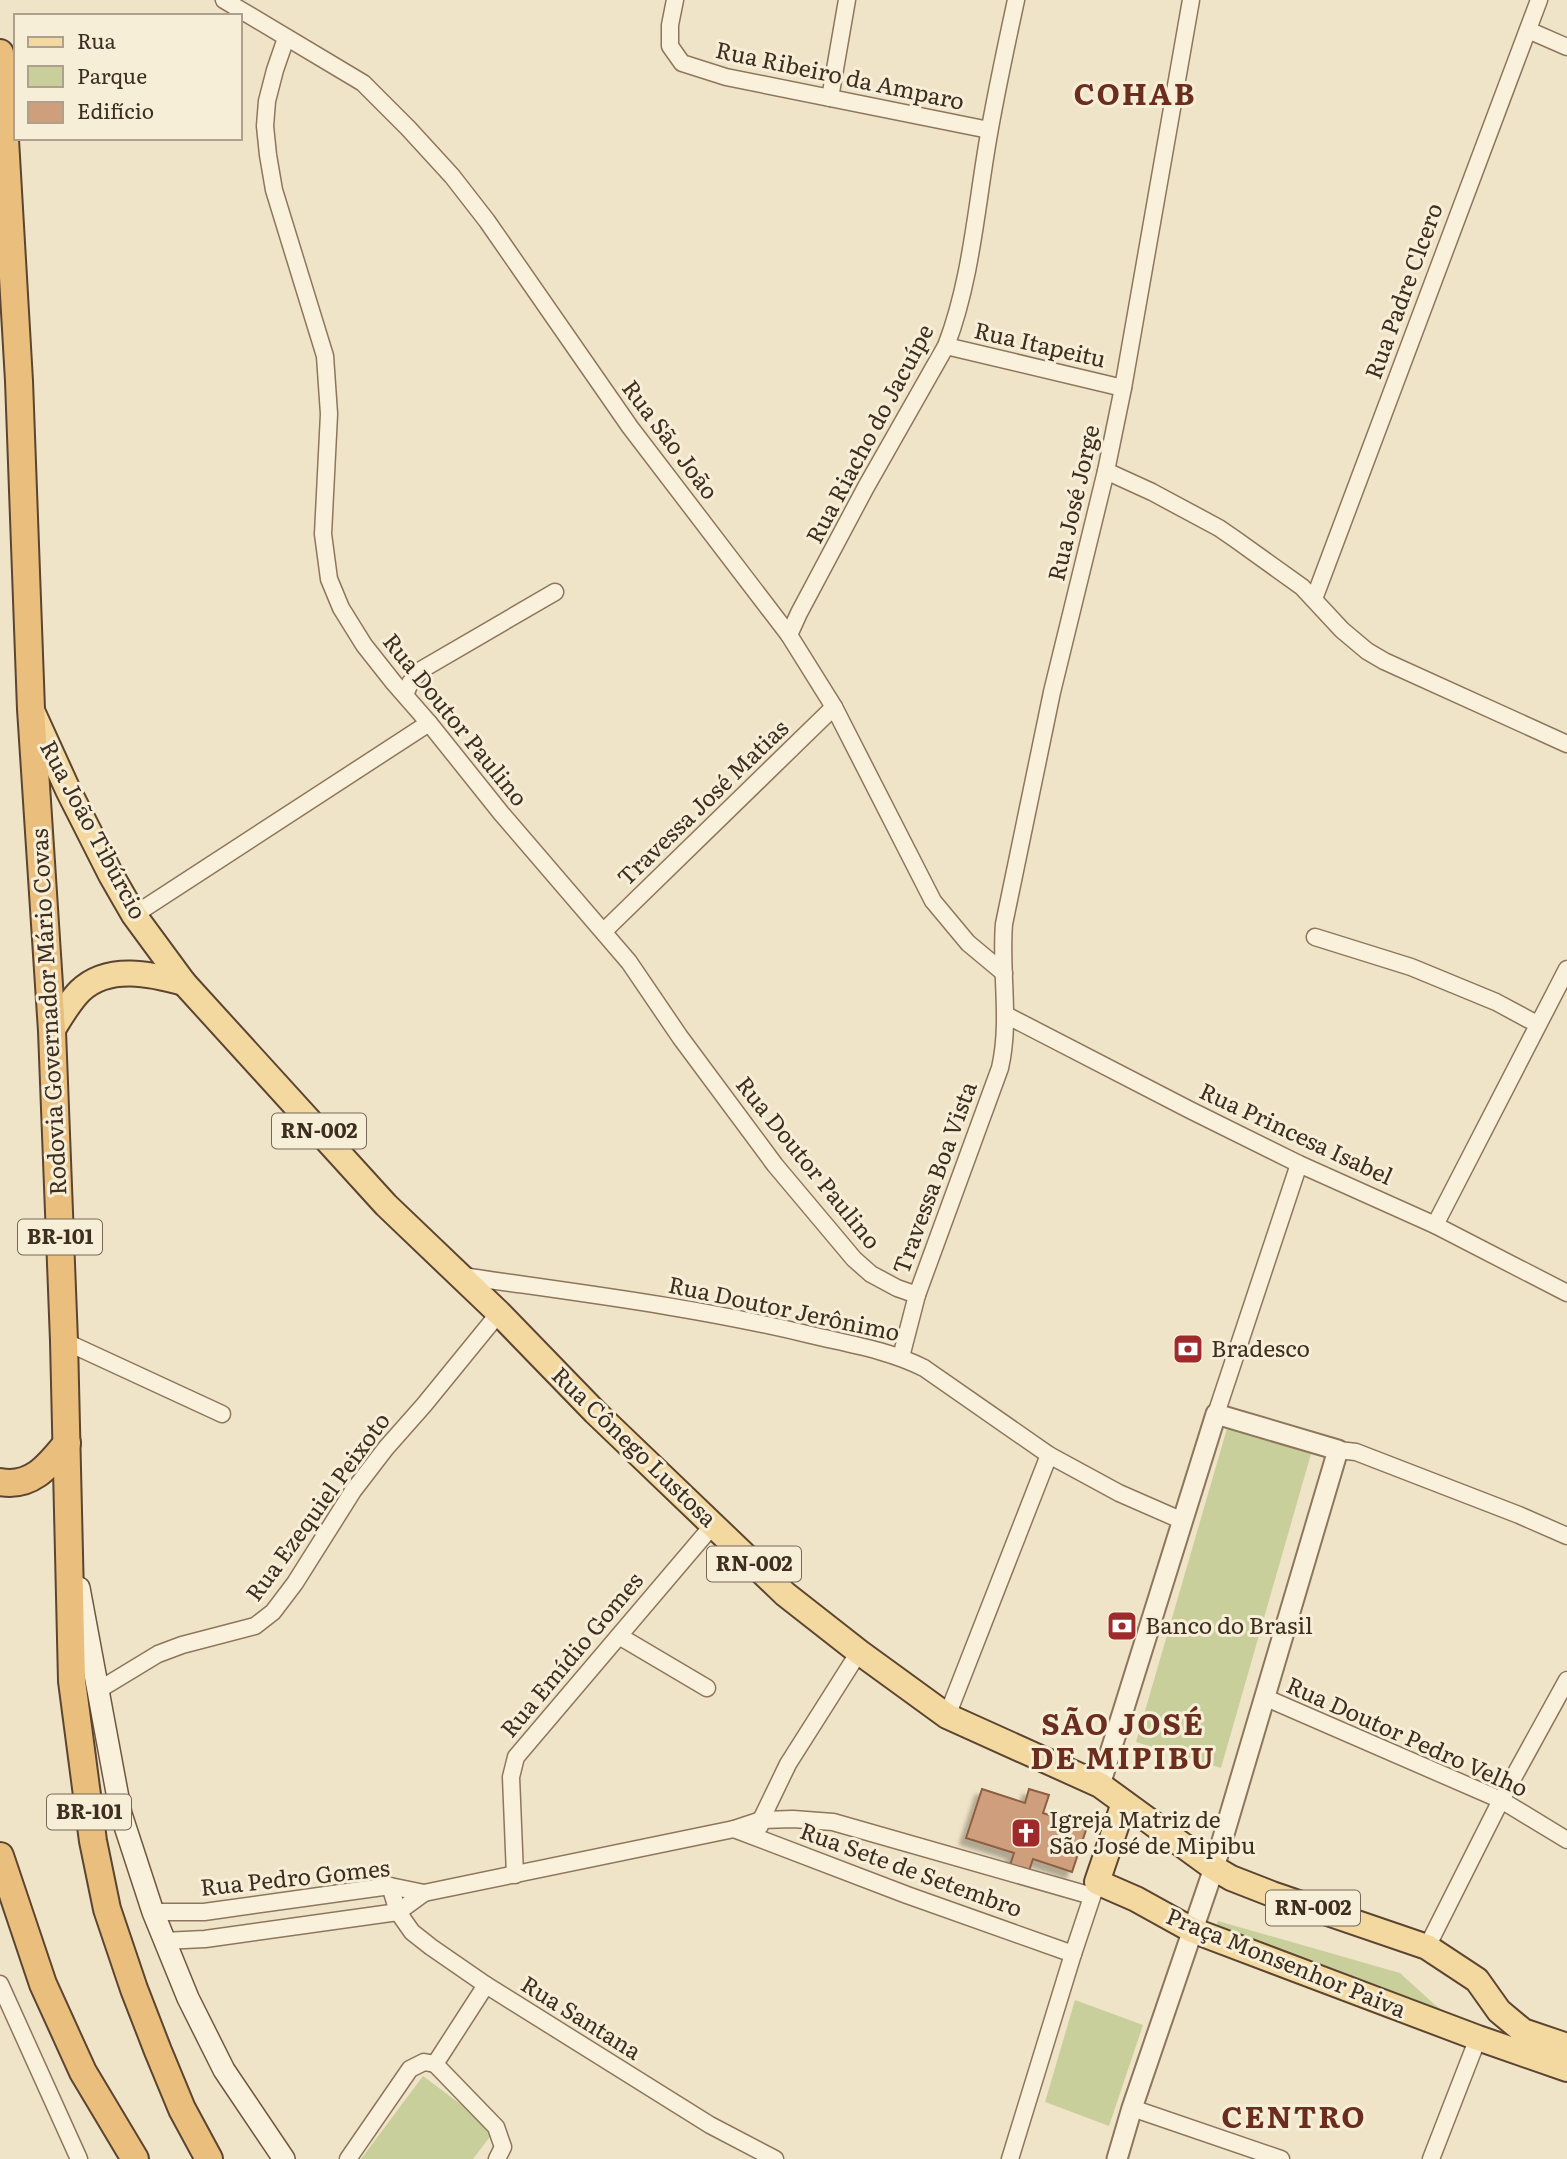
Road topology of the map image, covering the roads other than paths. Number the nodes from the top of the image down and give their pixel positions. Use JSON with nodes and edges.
{"nodes":[{"id":1,"x":224,"y":0,"type":"edge"},
{"id":2,"x":675,"y":0,"type":"edge"},
{"id":3,"x":847,"y":0,"type":"edge"},
{"id":4,"x":1016,"y":0,"type":"edge"},
{"id":5,"x":1191,"y":0,"type":"edge"},
{"id":6,"x":1539,"y":0,"type":"edge"},
{"id":7,"x":1528,"y":30,"type":"junction"},
{"id":8,"x":286,"y":38,"type":"junction"},
{"id":9,"x":1567,"y":47,"type":"edge"},
{"id":10,"x":0,"y":53,"type":"edge"},
{"id":11,"x":830,"y":98,"type":"junction"},
{"id":12,"x":989,"y":130,"type":"junction"},
{"id":13,"x":0,"y":250,"type":"edge"},
{"id":14,"x":15,"y":302,"type":"junction"},
{"id":15,"x":946,"y":346,"type":"junction"},
{"id":16,"x":1123,"y":388,"type":"junction"},
{"id":17,"x":1106,"y":471,"type":"junction"},
{"id":18,"x":555,"y":592,"type":"dead end"},
{"id":19,"x":1314,"y":599,"type":"junction"},
{"id":20,"x":789,"y":635,"type":"junction"},
{"id":21,"x":405,"y":695,"type":"junction"},
{"id":22,"x":834,"y":707,"type":"junction"},
{"id":23,"x":31,"y":709,"type":"junction"},
{"id":24,"x":429,"y":723,"type":"junction"},
{"id":25,"x":1567,"y":744,"type":"edge"},
{"id":26,"x":134,"y":915,"type":"junction"},
{"id":27,"x":604,"y":931,"type":"junction"},
{"id":28,"x":1315,"y":937,"type":"dead end"},
{"id":29,"x":1567,"y":969,"type":"edge"},
{"id":30,"x":1004,"y":973,"type":"junction"},
{"id":31,"x":184,"y":983,"type":"junction"},
{"id":32,"x":1006,"y":1015,"type":"junction"},
{"id":33,"x":1537,"y":1024,"type":"junction"},
{"id":34,"x":52,"y":1031,"type":"junction"},
{"id":35,"x":1299,"y":1164,"type":"junction"},
{"id":36,"x":1435,"y":1225,"type":"junction"},
{"id":37,"x":458,"y":1275,"type":"junction"},
{"id":38,"x":1567,"y":1293,"type":"edge"},
{"id":39,"x":917,"y":1295,"type":"junction"},
{"id":40,"x":499,"y":1313,"type":"junction"},
{"id":41,"x":64,"y":1341,"type":"junction"},
{"id":42,"x":901,"y":1357,"type":"junction"},
{"id":43,"x":222,"y":1414,"type":"dead end"},
{"id":44,"x":1216,"y":1414,"type":"junction"},
{"id":45,"x":67,"y":1443,"type":"junction"},
{"id":46,"x":1338,"y":1450,"type":"junction"},
{"id":47,"x":1049,"y":1455,"type":"junction"},
{"id":48,"x":0,"y":1482,"type":"edge"},
{"id":49,"x":1183,"y":1521,"type":"junction"},
{"id":50,"x":713,"y":1525,"type":"junction"},
{"id":51,"x":69,"y":1534,"type":"junction"},
{"id":52,"x":1567,"y":1536,"type":"edge"},
{"id":53,"x":619,"y":1636,"type":"junction"},
{"id":54,"x":859,"y":1652,"type":"junction"},
{"id":55,"x":1567,"y":1680,"type":"edge"},
{"id":56,"x":707,"y":1688,"type":"dead end"},
{"id":57,"x":97,"y":1691,"type":"junction"},
{"id":58,"x":1264,"y":1697,"type":"junction"},
{"id":59,"x":947,"y":1716,"type":"junction"},
{"id":60,"x":1100,"y":1785,"type":"junction"},
{"id":61,"x":1502,"y":1800,"type":"junction"},
{"id":62,"x":1124,"y":1803,"type":"junction"},
{"id":63,"x":761,"y":1820,"type":"junction"},
{"id":64,"x":734,"y":1829,"type":"junction"},
{"id":65,"x":758,"y":1839,"type":"junction"},
{"id":66,"x":1567,"y":1840,"type":"edge"},
{"id":67,"x":0,"y":1856,"type":"edge"},
{"id":68,"x":1214,"y":1868,"type":"junction"},
{"id":69,"x":515,"y":1875,"type":"junction"},
{"id":70,"x":390,"y":1886,"type":"junction"},
{"id":71,"x":1094,"y":1889,"type":"junction"},
{"id":72,"x":5,"y":1890,"type":"edge"},
{"id":73,"x":424,"y":1893,"type":"junction"},
{"id":74,"x":153,"y":1912,"type":"junction"},
{"id":75,"x":398,"y":1912,"type":"junction"},
{"id":76,"x":1192,"y":1930,"type":"junction"},
{"id":77,"x":163,"y":1941,"type":"junction"},
{"id":78,"x":1427,"y":1947,"type":"junction"},
{"id":79,"x":1073,"y":1954,"type":"junction"},
{"id":80,"x":0,"y":1984,"type":"edge"},
{"id":81,"x":486,"y":1985,"type":"junction"},
{"id":82,"x":1478,"y":2038,"type":"junction"},
{"id":83,"x":1567,"y":2046,"type":"edge"},
{"id":84,"x":435,"y":2064,"type":"junction"},
{"id":85,"x":1567,"y":2069,"type":"edge"},
{"id":86,"x":1132,"y":2108,"type":"junction"},
{"id":87,"x":79,"y":2159,"type":"edge"},
{"id":88,"x":135,"y":2159,"type":"edge"},
{"id":89,"x":209,"y":2159,"type":"edge"},
{"id":90,"x":284,"y":2159,"type":"edge"},
{"id":91,"x":348,"y":2159,"type":"edge"},
{"id":92,"x":497,"y":2159,"type":"edge"},
{"id":93,"x":775,"y":2159,"type":"edge"},
{"id":94,"x":1010,"y":2159,"type":"edge"},
{"id":95,"x":1117,"y":2159,"type":"edge"},
{"id":96,"x":1281,"y":2159,"type":"edge"},
{"id":97,"x":1431,"y":2159,"type":"edge"}],
"edges":[{"from":1,"to":8,"type":"street","name":"Rua São João"},
{"from":2,"to":11,"type":"street","name":"Rua Ribeiro da Amparo"},
{"from":3,"to":11,"type":"street"},
{"from":4,"to":12,"type":"street","name":"Rua Riacho do Jacuípe"},
{"from":5,"to":16,"type":"street","name":"Rua José Jorge"},
{"from":6,"to":7,"type":"street","name":"Rua Padre Clcero"},
{"from":7,"to":9,"type":"street"},
{"from":7,"to":19,"type":"street","name":"Rua Padre Clcero"},
{"from":8,"to":20,"type":"street","name":"Rua São João"},
{"from":8,"to":21,"type":"street","name":"Rua Doutor Paulino"},
{"from":10,"to":14,"type":"highway","name":"Rodovia Governador Mário Covas","number":"BR-101"},
{"from":11,"to":12,"type":"street","name":"Rua Ribeiro da Amparo"},
{"from":12,"to":15,"type":"street","name":"Rua Riacho do Jacuípe"},
{"from":13,"to":14,"type":"highway"},
{"from":14,"to":23,"type":"highway","name":"Rodovia Governador Mário Covas","number":"BR-101"},
{"from":15,"to":16,"type":"street","name":"Rua Itapeitu"},
{"from":15,"to":20,"type":"street","name":"Rua Riacho do Jacuípe"},
{"from":16,"to":17,"type":"street","name":"Rua José Jorge"},
{"from":17,"to":19,"type":"street"},
{"from":17,"to":30,"type":"street","name":"Rua José Jorge"},
{"from":18,"to":21,"type":"street"},
{"from":19,"to":25,"type":"street"},
{"from":20,"to":22,"type":"street","name":"Rua São João"},
{"from":21,"to":24,"type":"street","name":"Rua Doutor Paulino"},
{"from":22,"to":27,"type":"street","name":"Travessa José Matias"},
{"from":22,"to":30,"type":"street","name":"Rua São João"},
{"from":23,"to":26,"type":"main road","name":"Rua João Tibúrcio","number":"RN-002"},
{"from":23,"to":34,"type":"highway","name":"Rodovia Governador Mário Covas","number":"BR-101"},
{"from":24,"to":26,"type":"street"},
{"from":24,"to":27,"type":"street","name":"Rua Doutor Paulino"},
{"from":26,"to":31,"type":"main road","name":"Rua João Tibúrcio","number":"RN-002"},
{"from":27,"to":39,"type":"street","name":"Rua Doutor Paulino"},
{"from":28,"to":33,"type":"street"},
{"from":29,"to":33,"type":"street"},
{"from":30,"to":32,"type":"street","name":"Rua José Jorge"},
{"from":31,"to":34,"type":"main road"},
{"from":31,"to":37,"type":"main road","name":"Rua João Tibúrcio","number":"RN-002"},
{"from":32,"to":35,"type":"street","name":"Rua Princesa Isabel"},
{"from":32,"to":39,"type":"street","name":"Travessa Boa Vista"},
{"from":33,"to":36,"type":"street"},
{"from":34,"to":41,"type":"highway","name":"Rodovia Governador Mário Covas","number":"BR-101"},
{"from":35,"to":36,"type":"street","name":"Rua Princesa Isabel"},
{"from":35,"to":44,"type":"street"},
{"from":36,"to":38,"type":"street","name":"Rua Princesa Isabel"},
{"from":37,"to":40,"type":"main road","name":"Rua Cônego Lustosa","number":"RN-002"},
{"from":37,"to":42,"type":"street","name":"Rua Doutor Jerônimo"},
{"from":39,"to":42,"type":"street","name":"Travessa Boa Vista"},
{"from":40,"to":50,"type":"main road","name":"Rua Cônego Lustosa","number":"RN-002"},
{"from":40,"to":57,"type":"street","name":"Rua Ezequiel Peixoto"},
{"from":41,"to":43,"type":"street"},
{"from":41,"to":45,"type":"highway","name":"Rodovia Governador Mário Covas","number":"BR-101"},
{"from":42,"to":47,"type":"street","name":"Rua Doutor Jerônimo"},
{"from":44,"to":46,"type":"street"},
{"from":44,"to":49,"type":"street"},
{"from":45,"to":48,"type":"highway"},
{"from":45,"to":51,"type":"highway","name":"Rodovia Governador Mário Covas","number":"BR-101"},
{"from":46,"to":52,"type":"street"},
{"from":46,"to":58,"type":"street"},
{"from":47,"to":49,"type":"street","name":"Rua Doutor Jerônimo"},
{"from":47,"to":59,"type":"street"},
{"from":49,"to":60,"type":"street"},
{"from":50,"to":53,"type":"street","name":"Rua Emídio Gomes"},
{"from":50,"to":54,"type":"main road","name":"Rua Cônego Lustosa","number":"RN-002"},
{"from":51,"to":57,"type":"main road"},
{"from":51,"to":89,"type":"highway","name":"Rodovia Governador Mário Covas","number":"BR-101"},
{"from":53,"to":56,"type":"street"},
{"from":53,"to":69,"type":"street","name":"Rua Emídio Gomes"},
{"from":54,"to":59,"type":"main road","name":"Rua Cônego Lustosa","number":"RN-002"},
{"from":54,"to":63,"type":"street"},
{"from":55,"to":61,"type":"street"},
{"from":57,"to":74,"type":"main road"},
{"from":58,"to":61,"type":"street","name":"Rua Doutor Pedro Velho"},
{"from":58,"to":68,"type":"street"},
{"from":59,"to":60,"type":"main road","name":"Rua Cônego Lustosa","number":"RN-002"},
{"from":60,"to":62,"type":"main road","number":"RN-002"},
{"from":61,"to":66,"type":"street","name":"Rua Doutor Pedro Velho"},
{"from":61,"to":78,"type":"street"},
{"from":62,"to":68,"type":"main road","number":"RN-002"},
{"from":62,"to":71,"type":"main road"},
{"from":63,"to":64,"type":"street"},
{"from":63,"to":65,"type":"street"},
{"from":63,"to":71,"type":"street"},
{"from":64,"to":65,"type":"street","name":"Rua Sete de Setembro"},
{"from":64,"to":69,"type":"street"},
{"from":65,"to":79,"type":"street","name":"Rua Sete de Setembro"},
{"from":67,"to":72,"type":"highway"},
{"from":68,"to":76,"type":"street"},
{"from":68,"to":78,"type":"main road","number":"RN-002"},
{"from":69,"to":73,"type":"street"},
{"from":70,"to":73,"type":"street","name":"Rua Pedro Gomes"},
{"from":70,"to":74,"type":"street","name":"Rua Pedro Gomes"},
{"from":70,"to":75,"type":"street","name":"Rua Santana"},
{"from":71,"to":76,"type":"main road","name":"Praça Monsenhor Paiva","number":"RN-002"},
{"from":71,"to":79,"type":"street"},
{"from":72,"to":88,"type":"highway"},
{"from":73,"to":75,"type":"street","name":"Rua Pedro Gomes"},
{"from":74,"to":77,"type":"main road"},
{"from":75,"to":77,"type":"street","name":"Rua Pedro Gomes"},
{"from":75,"to":81,"type":"street","name":"Rua Santana"},
{"from":76,"to":82,"type":"main road","name":"Praça Monsenhor Paiva","number":"RN-002"},
{"from":76,"to":86,"type":"street"},
{"from":77,"to":90,"type":"main road"},
{"from":78,"to":83,"type":"main road","number":"RN-002"},
{"from":79,"to":94,"type":"street"},
{"from":80,"to":87,"type":"street"},
{"from":81,"to":84,"type":"street"},
{"from":81,"to":93,"type":"street","name":"Rua Santana"},
{"from":82,"to":85,"type":"main road","number":"RN-002"},
{"from":82,"to":97,"type":"street"},
{"from":84,"to":91,"type":"street"},
{"from":84,"to":92,"type":"street"},
{"from":86,"to":95,"type":"street"},
{"from":86,"to":96,"type":"street"}]}
